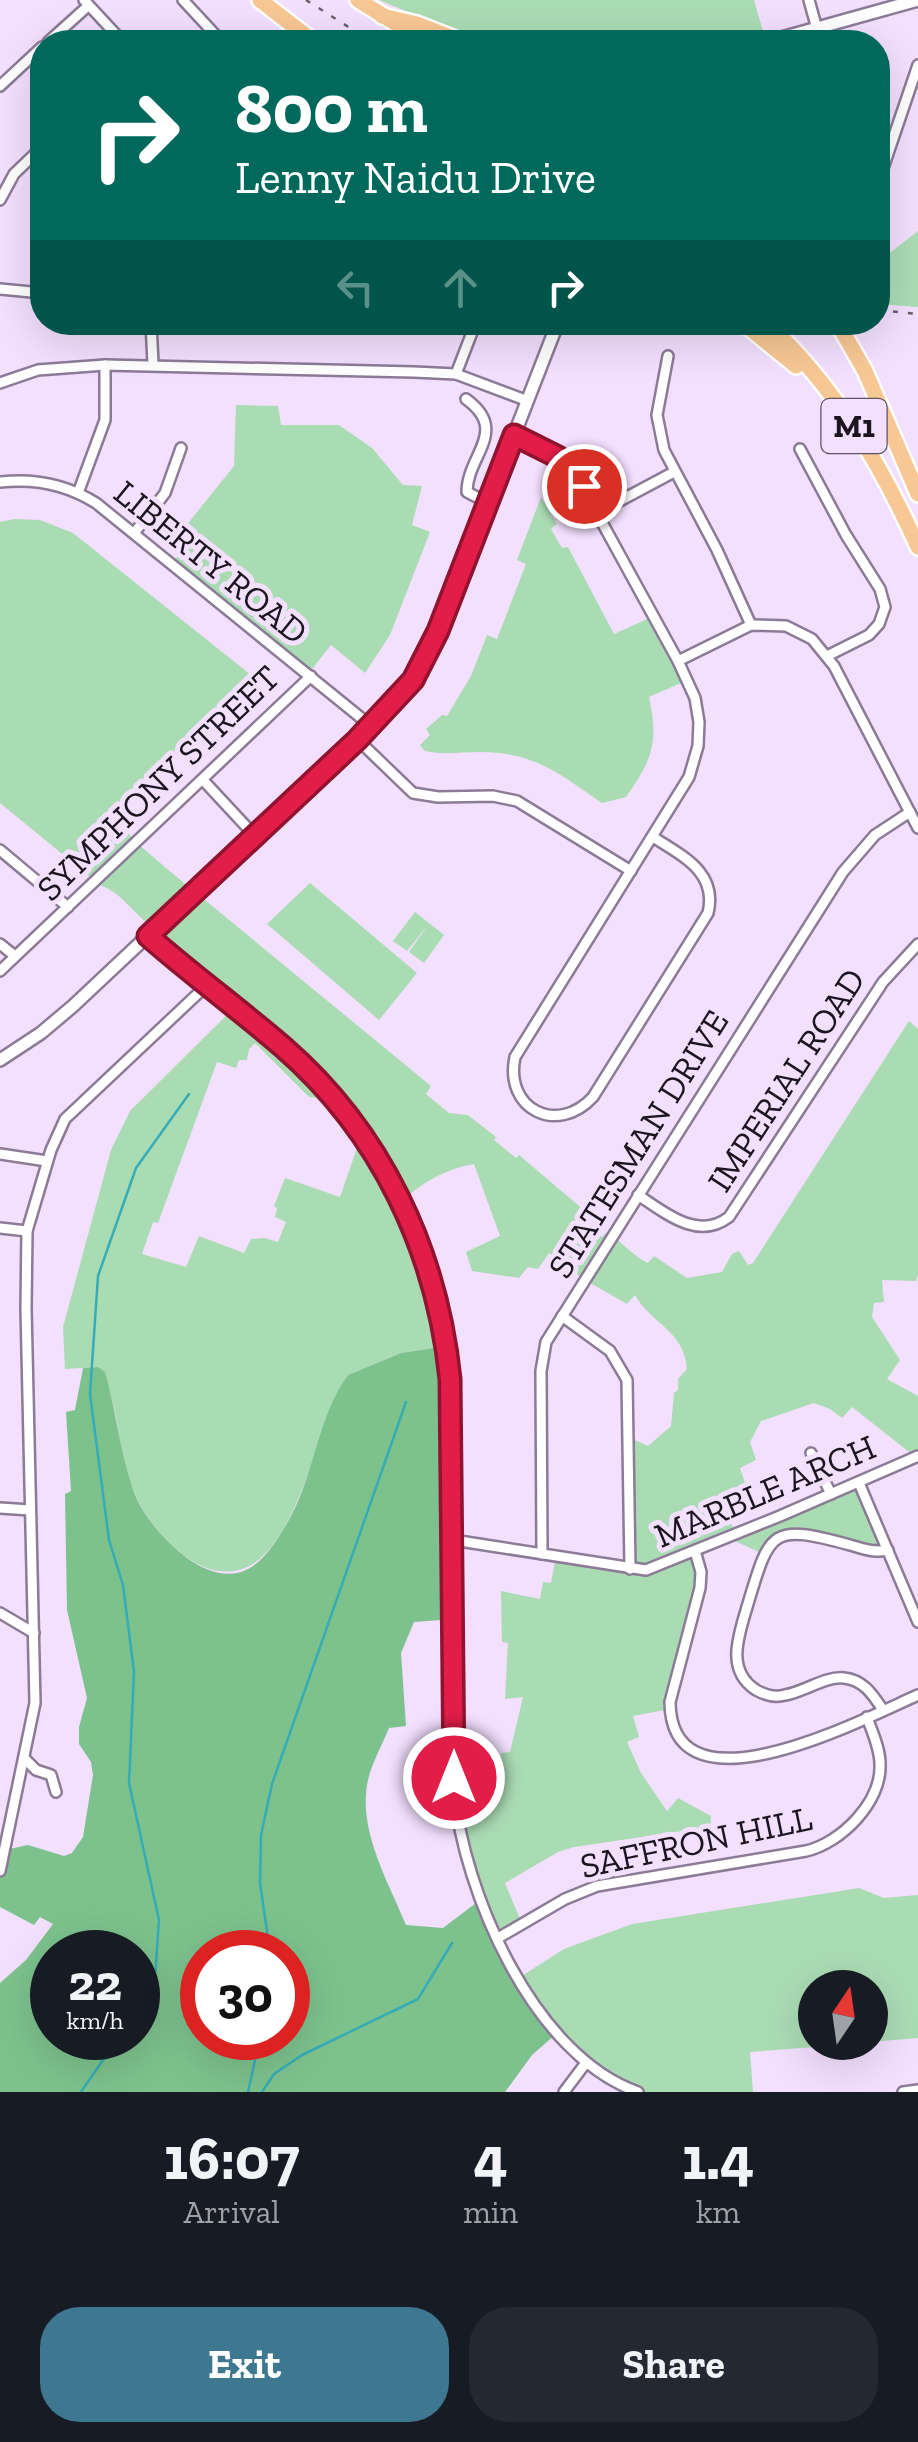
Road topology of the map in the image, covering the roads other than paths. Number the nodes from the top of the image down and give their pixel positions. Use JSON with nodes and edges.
{"nodes":[{"id":1,"x":183,"y":0,"type":"edge"},
{"id":2,"x":260,"y":0,"type":"edge"},
{"id":3,"x":358,"y":0,"type":"edge"},
{"id":4,"x":809,"y":0,"type":"edge"},
{"id":5,"x":918,"y":0,"type":"edge"},
{"id":6,"x":86,"y":3,"type":"edge"},
{"id":7,"x":382,"y":16,"type":"junction"},
{"id":8,"x":817,"y":29,"type":"junction"},
{"id":9,"x":60,"y":30,"type":"edge"},
{"id":10,"x":112,"y":30,"type":"edge"},
{"id":11,"x":211,"y":30,"type":"edge"},
{"id":12,"x":299,"y":30,"type":"edge"},
{"id":13,"x":406,"y":30,"type":"edge"},
{"id":14,"x":433,"y":30,"type":"edge"},
{"id":15,"x":813,"y":30,"type":"edge"},
{"id":16,"x":30,"y":59,"type":"edge"},
{"id":17,"x":918,"y":65,"type":"edge"},
{"id":18,"x":0,"y":86,"type":"edge"},
{"id":19,"x":890,"y":148,"type":"edge"},
{"id":20,"x":30,"y":159,"type":"edge"},
{"id":21,"x":0,"y":200,"type":"edge"},
{"id":22,"x":0,"y":289,"type":"edge"},
{"id":23,"x":30,"y":292,"type":"edge"},
{"id":24,"x":152,"y":335,"type":"edge"},
{"id":25,"x":471,"y":335,"type":"edge"},
{"id":26,"x":553,"y":335,"type":"edge"},
{"id":27,"x":758,"y":335,"type":"edge"},
{"id":28,"x":779,"y":335,"type":"edge"},
{"id":29,"x":844,"y":335,"type":"edge"},
{"id":30,"x":668,"y":356,"type":"dead end"},
{"id":31,"x":153,"y":364,"type":"junction"},
{"id":32,"x":105,"y":365,"type":"junction"},
{"id":33,"x":456,"y":374,"type":"junction"},
{"id":34,"x":0,"y":383,"type":"edge"},
{"id":35,"x":466,"y":398,"type":"dead end"},
{"id":36,"x":528,"y":402,"type":"junction"},
{"id":37,"x":839,"y":405,"type":"junction"},
{"id":38,"x":514,"y":435,"type":"junction"},
{"id":39,"x":181,"y":448,"type":"dead end"},
{"id":40,"x":800,"y":449,"type":"dead end"},
{"id":41,"x":674,"y":472,"type":"junction"},
{"id":42,"x":0,"y":482,"type":"edge"},
{"id":43,"x":78,"y":493,"type":"junction"},
{"id":44,"x":918,"y":494,"type":"edge"},
{"id":45,"x":488,"y":503,"type":"junction"},
{"id":46,"x":599,"y":512,"type":"junction"},
{"id":47,"x":135,"y":532,"type":"junction"},
{"id":48,"x":918,"y":547,"type":"edge"},
{"id":49,"x":751,"y":626,"type":"junction"},
{"id":50,"x":827,"y":656,"type":"junction"},
{"id":51,"x":678,"y":661,"type":"junction"},
{"id":52,"x":310,"y":676,"type":"junction"},
{"id":53,"x":372,"y":726,"type":"junction"},
{"id":54,"x":357,"y":740,"type":"junction"},
{"id":55,"x":203,"y":780,"type":"junction"},
{"id":56,"x":910,"y":812,"type":"junction"},
{"id":57,"x":918,"y":828,"type":"edge"},
{"id":58,"x":254,"y":835,"type":"junction"},
{"id":59,"x":653,"y":837,"type":"junction"},
{"id":60,"x":0,"y":850,"type":"edge"},
{"id":61,"x":630,"y":871,"type":"junction"},
{"id":62,"x":68,"y":907,"type":"junction"},
{"id":63,"x":148,"y":936,"type":"junction"},
{"id":64,"x":0,"y":944,"type":"edge"},
{"id":65,"x":918,"y":944,"type":"edge"},
{"id":66,"x":908,"y":954,"type":"junction"},
{"id":67,"x":16,"y":956,"type":"junction"},
{"id":68,"x":918,"y":964,"type":"edge"},
{"id":69,"x":0,"y":970,"type":"edge"},
{"id":70,"x":207,"y":985,"type":"junction"},
{"id":71,"x":0,"y":1060,"type":"edge"},
{"id":72,"x":0,"y":1154,"type":"edge"},
{"id":73,"x":47,"y":1161,"type":"junction"},
{"id":74,"x":638,"y":1196,"type":"junction"},
{"id":75,"x":0,"y":1228,"type":"edge"},
{"id":76,"x":27,"y":1231,"type":"junction"},
{"id":77,"x":562,"y":1316,"type":"junction"},
{"id":78,"x":811,"y":1453,"type":"dead end"},
{"id":79,"x":918,"y":1456,"type":"edge"},
{"id":80,"x":860,"y":1482,"type":"junction"},
{"id":81,"x":831,"y":1494,"type":"junction"},
{"id":82,"x":0,"y":1508,"type":"edge"},
{"id":83,"x":30,"y":1510,"type":"junction"},
{"id":84,"x":453,"y":1540,"type":"junction"},
{"id":85,"x":888,"y":1550,"type":"junction"},
{"id":86,"x":695,"y":1551,"type":"junction"},
{"id":87,"x":542,"y":1554,"type":"junction"},
{"id":88,"x":630,"y":1569,"type":"junction"},
{"id":89,"x":0,"y":1613,"type":"edge"},
{"id":90,"x":917,"y":1615,"type":"edge"},
{"id":91,"x":34,"y":1633,"type":"junction"},
{"id":92,"x":918,"y":1695,"type":"edge"},
{"id":93,"x":883,"y":1710,"type":"junction"},
{"id":94,"x":867,"y":1717,"type":"junction"},
{"id":95,"x":25,"y":1759,"type":"junction"},
{"id":96,"x":56,"y":1792,"type":"dead end"},
{"id":97,"x":2,"y":1850,"type":"edge"},
{"id":98,"x":0,"y":1871,"type":"edge"},
{"id":99,"x":498,"y":1938,"type":"junction"},
{"id":100,"x":586,"y":2064,"type":"junction"},
{"id":101,"x":918,"y":2090,"type":"edge"},
{"id":102,"x":564,"y":2092,"type":"edge"},
{"id":103,"x":638,"y":2092,"type":"edge"},
{"id":104,"x":904,"y":2092,"type":"edge"}],
"edges":[{"from":1,"to":11,"type":"street"},
{"from":2,"to":12,"type":"highway"},
{"from":3,"to":7,"type":"highway"},
{"from":4,"to":8,"type":"street"},
{"from":5,"to":8,"type":"street"},
{"from":6,"to":9,"type":"street"},
{"from":6,"to":10,"type":"street"},
{"from":7,"to":13,"type":"highway"},
{"from":7,"to":14,"type":"highway"},
{"from":8,"to":15,"type":"street"},
{"from":16,"to":18,"type":"street"},
{"from":17,"to":19,"type":"street"},
{"from":20,"to":21,"type":"street"},
{"from":22,"to":23,"type":"street"},
{"from":24,"to":31,"type":"street"},
{"from":25,"to":33,"type":"street"},
{"from":26,"to":36,"type":"street"},
{"from":27,"to":37,"type":"highway"},
{"from":28,"to":37,"type":"highway","number":"M1"},
{"from":29,"to":44,"type":"highway","number":"M1"},
{"from":30,"to":41,"type":"street"},
{"from":31,"to":32,"type":"street"},
{"from":31,"to":33,"type":"street"},
{"from":32,"to":34,"type":"street"},
{"from":32,"to":43,"type":"street"},
{"from":33,"to":36,"type":"street"},
{"from":35,"to":45,"type":"street"},
{"from":36,"to":38,"type":"street"},
{"from":37,"to":48,"type":"highway","number":"M1"},
{"from":38,"to":45,"type":"street"},
{"from":38,"to":46,"type":"street"},
{"from":39,"to":47,"type":"street"},
{"from":40,"to":50,"type":"street"},
{"from":41,"to":46,"type":"street"},
{"from":41,"to":49,"type":"street"},
{"from":42,"to":43,"type":"street","name":"LIBERTY ROAD"},
{"from":43,"to":47,"type":"street","name":"LIBERTY ROAD"},
{"from":45,"to":53,"type":"street"},
{"from":46,"to":51,"type":"street"},
{"from":47,"to":52,"type":"street","name":"LIBERTY ROAD"},
{"from":49,"to":50,"type":"street"},
{"from":49,"to":51,"type":"street"},
{"from":50,"to":56,"type":"street"},
{"from":51,"to":59,"type":"street"},
{"from":52,"to":53,"type":"street","name":"LIBERTY ROAD"},
{"from":52,"to":55,"type":"street","name":"SYMPHONY STREET"},
{"from":53,"to":54,"type":"street"},
{"from":54,"to":58,"type":"street"},
{"from":54,"to":61,"type":"street"},
{"from":55,"to":58,"type":"street"},
{"from":55,"to":62,"type":"street","name":"SYMPHONY STREET"},
{"from":56,"to":57,"type":"street"},
{"from":56,"to":74,"type":"street","name":"STATESMAN DRIVE"},
{"from":58,"to":63,"type":"street"},
{"from":59,"to":61,"type":"street"},
{"from":59,"to":61,"type":"street"},
{"from":60,"to":62,"type":"street"},
{"from":62,"to":67,"type":"street","name":"SYMPHONY STREET"},
{"from":63,"to":70,"type":"street"},
{"from":63,"to":71,"type":"street"},
{"from":64,"to":67,"type":"street"},
{"from":65,"to":66,"type":"street","name":"IMPERIAL ROAD"},
{"from":66,"to":68,"type":"street"},
{"from":66,"to":74,"type":"street","name":"IMPERIAL ROAD"},
{"from":67,"to":69,"type":"street","name":"SYMPHONY STREET"},
{"from":70,"to":73,"type":"street"},
{"from":70,"to":84,"type":"street"},
{"from":72,"to":73,"type":"street"},
{"from":73,"to":76,"type":"street"},
{"from":74,"to":77,"type":"street","name":"STATESMAN DRIVE"},
{"from":75,"to":76,"type":"street"},
{"from":76,"to":83,"type":"street"},
{"from":77,"to":87,"type":"street","name":"STATESMAN DRIVE"},
{"from":77,"to":88,"type":"street"},
{"from":78,"to":81,"type":"street"},
{"from":79,"to":80,"type":"street","name":"MARBLE ARCH"},
{"from":80,"to":81,"type":"street","name":"MARBLE ARCH"},
{"from":80,"to":85,"type":"street"},
{"from":81,"to":86,"type":"street","name":"MARBLE ARCH"},
{"from":82,"to":83,"type":"street"},
{"from":83,"to":91,"type":"street"},
{"from":84,"to":87,"type":"street","name":"MARBLE ARCH"},
{"from":84,"to":99,"type":"street"},
{"from":85,"to":90,"type":"street"},
{"from":85,"to":93,"type":"street"},
{"from":86,"to":88,"type":"street","name":"MARBLE ARCH"},
{"from":86,"to":94,"type":"street"},
{"from":87,"to":88,"type":"street","name":"MARBLE ARCH"},
{"from":89,"to":91,"type":"street"},
{"from":91,"to":95,"type":"street"},
{"from":92,"to":93,"type":"street"},
{"from":93,"to":94,"type":"street"},
{"from":94,"to":99,"type":"street","name":"SAFFRON HILL"},
{"from":95,"to":96,"type":"street"},
{"from":95,"to":97,"type":"street"},
{"from":97,"to":98,"type":"street"},
{"from":99,"to":100,"type":"street"},
{"from":100,"to":102,"type":"street"},
{"from":100,"to":103,"type":"street"},
{"from":101,"to":104,"type":"street"}]}
